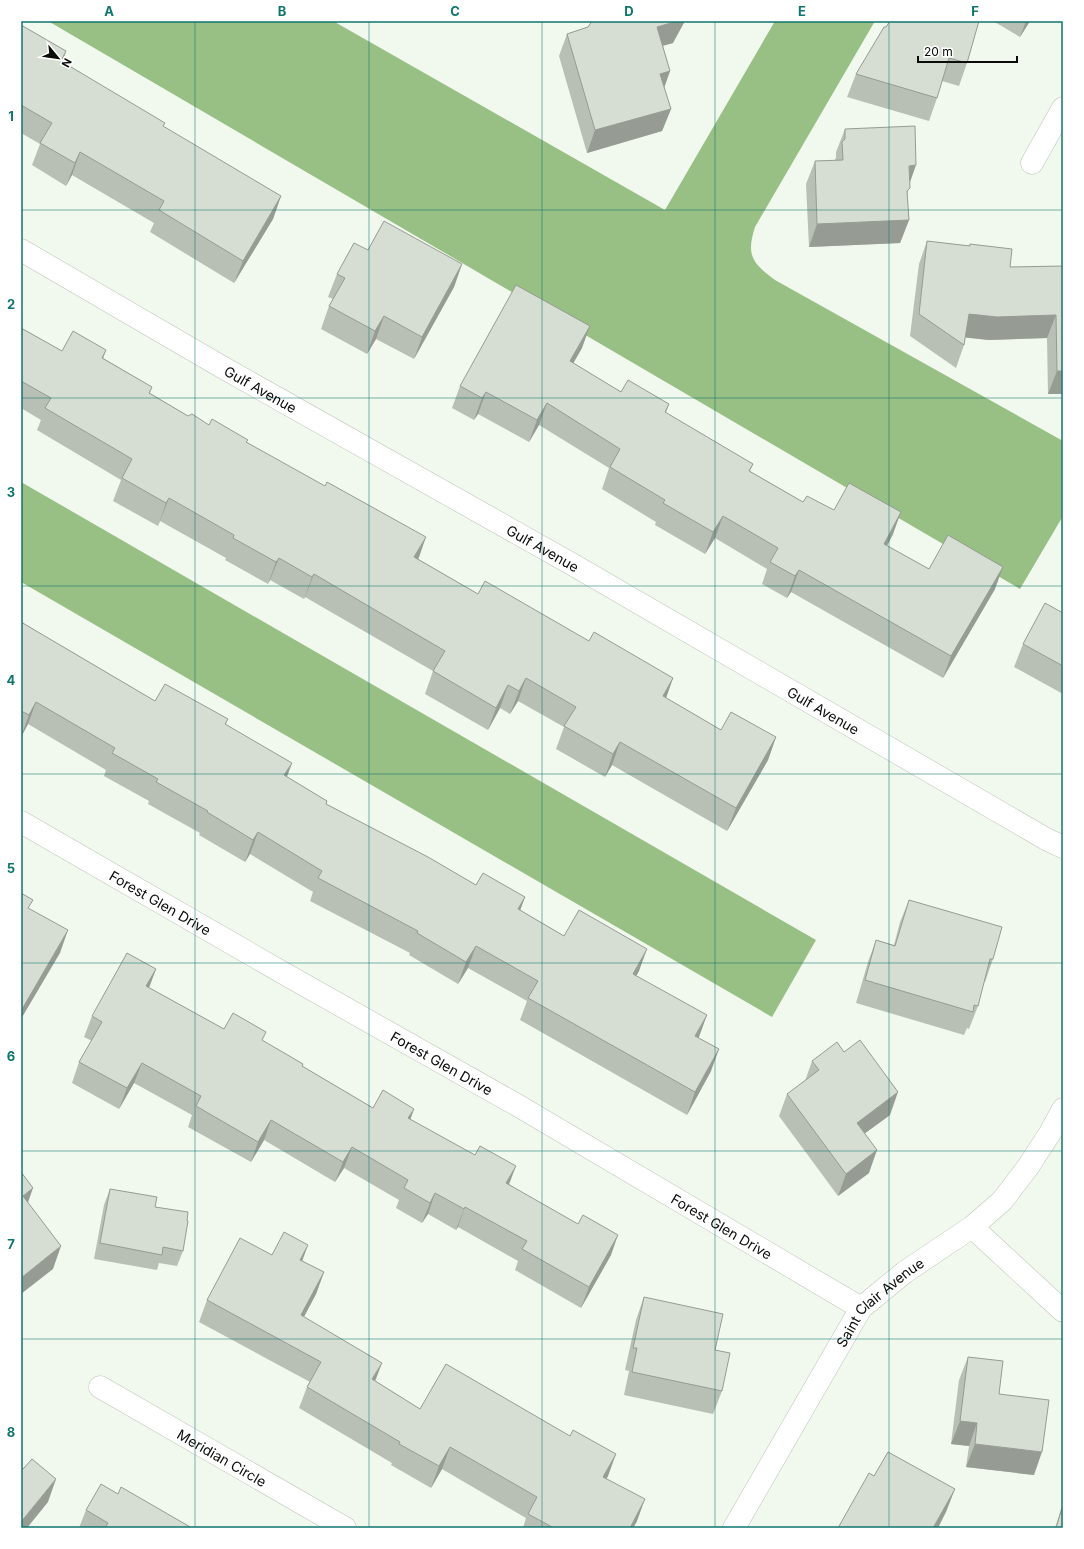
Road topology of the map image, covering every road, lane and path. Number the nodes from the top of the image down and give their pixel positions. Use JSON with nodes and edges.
{"nodes":[{"id":1,"x":1063,"y":108,"type":"edge"},
{"id":2,"x":1032,"y":163,"type":"dead end"},
{"id":3,"x":21,"y":250,"type":"edge"},
{"id":4,"x":21,"y":822,"type":"edge"},
{"id":5,"x":1063,"y":847,"type":"edge"},
{"id":6,"x":1063,"y":1109,"type":"edge"},
{"id":7,"x":972,"y":1227,"type":"junction"},
{"id":8,"x":861,"y":1308,"type":"junction"},
{"id":9,"x":1063,"y":1311,"type":"edge"},
{"id":10,"x":100,"y":1387,"type":"dead end"},
{"id":11,"x":345,"y":1528,"type":"edge"},
{"id":12,"x":734,"y":1528,"type":"edge"}],
"edges":[{"from":1,"to":2,"type":"street"},
{"from":3,"to":5,"type":"street","name":"Gulf Avenue"},
{"from":4,"to":8,"type":"street","name":"Forest Glen Drive"},
{"from":6,"to":7,"type":"street","name":"Saint Clair Avenue"},
{"from":7,"to":8,"type":"street","name":"Saint Clair Avenue"},
{"from":7,"to":9,"type":"street"},
{"from":8,"to":12,"type":"street","name":"Saint Clair Avenue"},
{"from":10,"to":11,"type":"street","name":"Meridian Circle"}]}
